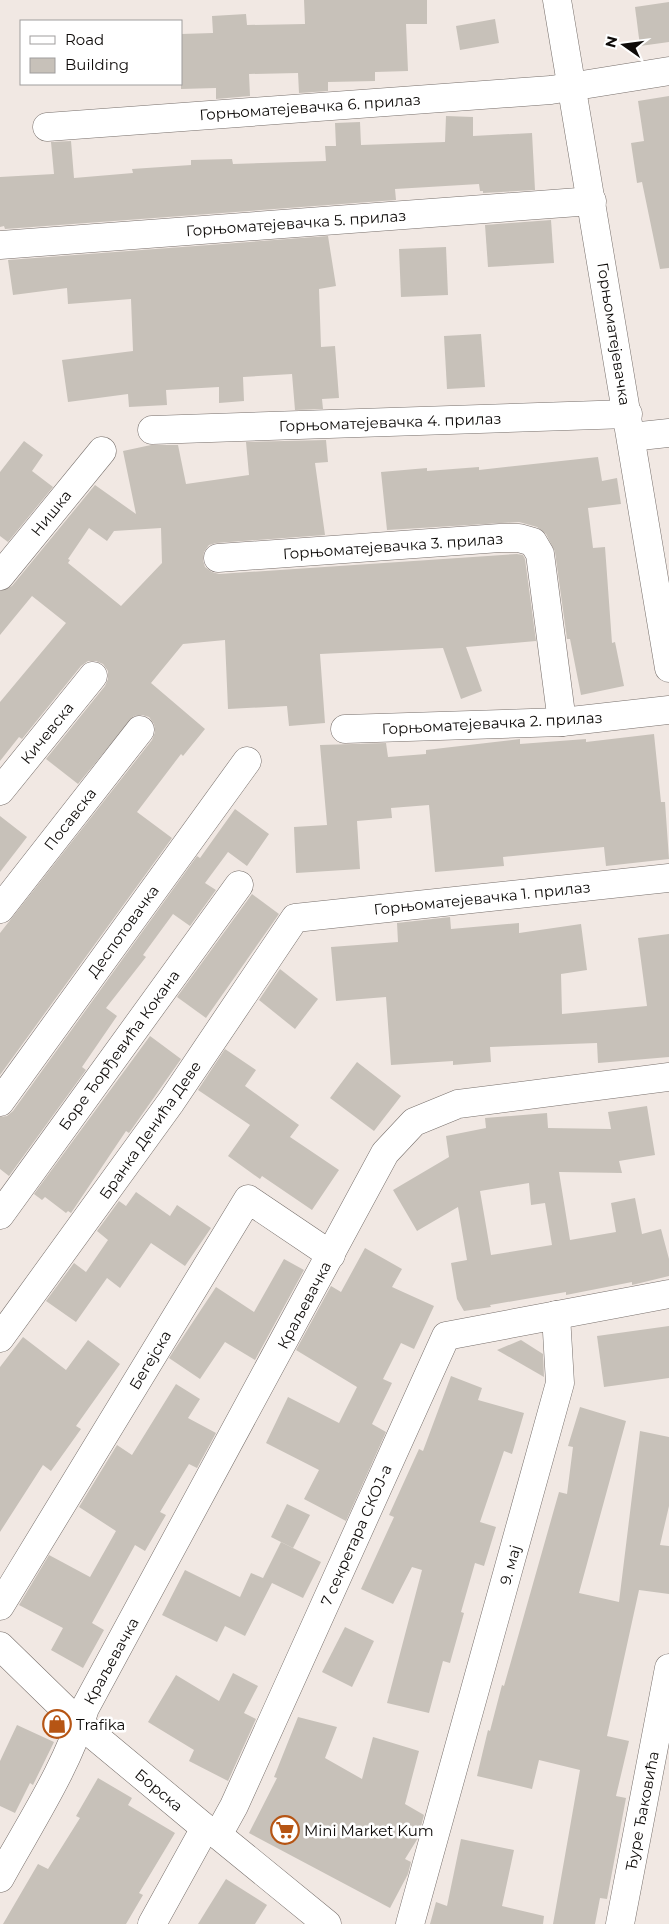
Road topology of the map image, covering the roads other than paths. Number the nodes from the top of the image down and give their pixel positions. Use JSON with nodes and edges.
{"nodes":[{"id":1,"x":557,"y":0,"type":"edge"},
{"id":2,"x":669,"y":71,"type":"edge"},
{"id":3,"x":573,"y":88,"type":"junction"},
{"id":4,"x":47,"y":127,"type":"dead end"},
{"id":5,"x":592,"y":201,"type":"junction"},
{"id":6,"x":0,"y":245,"type":"edge"},
{"id":7,"x":629,"y":425,"type":"junction"},
{"id":8,"x":152,"y":430,"type":"dead end"},
{"id":9,"x":669,"y":433,"type":"edge"},
{"id":10,"x":102,"y":451,"type":"dead end"},
{"id":11,"x":218,"y":558,"type":"dead end"},
{"id":12,"x":0,"y":576,"type":"edge"},
{"id":13,"x":669,"y":668,"type":"edge"},
{"id":14,"x":93,"y":676,"type":"dead end"},
{"id":15,"x":669,"y":710,"type":"edge"},
{"id":16,"x":562,"y":722,"type":"junction"},
{"id":17,"x":345,"y":729,"type":"dead end"},
{"id":18,"x":140,"y":730,"type":"dead end"},
{"id":19,"x":247,"y":761,"type":"dead end"},
{"id":20,"x":0,"y":791,"type":"edge"},
{"id":21,"x":669,"y":878,"type":"edge"},
{"id":22,"x":239,"y":885,"type":"dead end"},
{"id":23,"x":0,"y":909,"type":"edge"},
{"id":24,"x":295,"y":918,"type":"joint"},
{"id":25,"x":669,"y":1077,"type":"edge"},
{"id":26,"x":0,"y":1102,"type":"edge"},
{"id":27,"x":0,"y":1215,"type":"edge"},
{"id":28,"x":331,"y":1255,"type":"junction"},
{"id":29,"x":669,"y":1294,"type":"edge"},
{"id":30,"x":556,"y":1315,"type":"junction"},
{"id":31,"x":0,"y":1338,"type":"edge"},
{"id":32,"x":0,"y":1606,"type":"edge"},
{"id":33,"x":0,"y":1646,"type":"edge"},
{"id":34,"x":669,"y":1668,"type":"edge"},
{"id":35,"x":80,"y":1724,"type":"junction"},
{"id":36,"x":212,"y":1832,"type":"junction"},
{"id":37,"x":0,"y":1878,"type":"edge"},
{"id":38,"x":152,"y":1924,"type":"edge"},
{"id":39,"x":327,"y":1924,"type":"edge"},
{"id":40,"x":410,"y":1924,"type":"edge"},
{"id":41,"x":620,"y":1924,"type":"edge"}],
"edges":[{"from":1,"to":3,"type":"street","name":"Горњоматејевачка"},
{"from":2,"to":3,"type":"street","name":"Горњоматејевачка 6. прилаз"},
{"from":3,"to":4,"type":"street","name":"Горњоматејевачка 6. прилаз"},
{"from":3,"to":5,"type":"street","name":"Горњоматејевачка"},
{"from":5,"to":6,"type":"street","name":"Горњоматејевачка 5. прилаз"},
{"from":5,"to":7,"type":"street","name":"Горњоматејевачка"},
{"from":7,"to":8,"type":"street","name":"Горњоматејевачка 4. прилаз"},
{"from":7,"to":9,"type":"street","name":"Горњоматејевачка 4. прилаз"},
{"from":7,"to":13,"type":"street","name":"Горњоматејевачка"},
{"from":10,"to":12,"type":"street","name":"Нишка"},
{"from":11,"to":16,"type":"street","name":"Горњоматејевачка 3. прилаз"},
{"from":14,"to":20,"type":"street","name":"Кичевска"},
{"from":15,"to":16,"type":"street","name":"Горњоматејевачка 2. прилаз"},
{"from":16,"to":17,"type":"street","name":"Горњоматејевачка 2. прилаз"},
{"from":18,"to":23,"type":"street","name":"Посавска"},
{"from":19,"to":26,"type":"street","name":"Деспотовачка"},
{"from":21,"to":24,"type":"street","name":"Горњоматејевачка 1. прилаз"},
{"from":22,"to":27,"type":"street","name":"Боре Ђорђевића Кокана"},
{"from":24,"to":31,"type":"street","name":"Бранка Денића Деве"},
{"from":25,"to":28,"type":"street","name":"Краљевачка"},
{"from":28,"to":32,"type":"street","name":"Бегејска"},
{"from":28,"to":35,"type":"street","name":"Краљевачка"},
{"from":29,"to":30,"type":"street"},
{"from":30,"to":36,"type":"street","name":"7 секретара СКОЈ-а"},
{"from":30,"to":40,"type":"street","name":"9. мај"},
{"from":33,"to":35,"type":"street","name":"Борска"},
{"from":34,"to":41,"type":"street","name":"Ђуре Ђаковића"},
{"from":35,"to":36,"type":"street","name":"Борска"},
{"from":35,"to":37,"type":"street","name":"Краљевачка"},
{"from":36,"to":38,"type":"street"},
{"from":36,"to":39,"type":"street","name":"Борска"}]}
